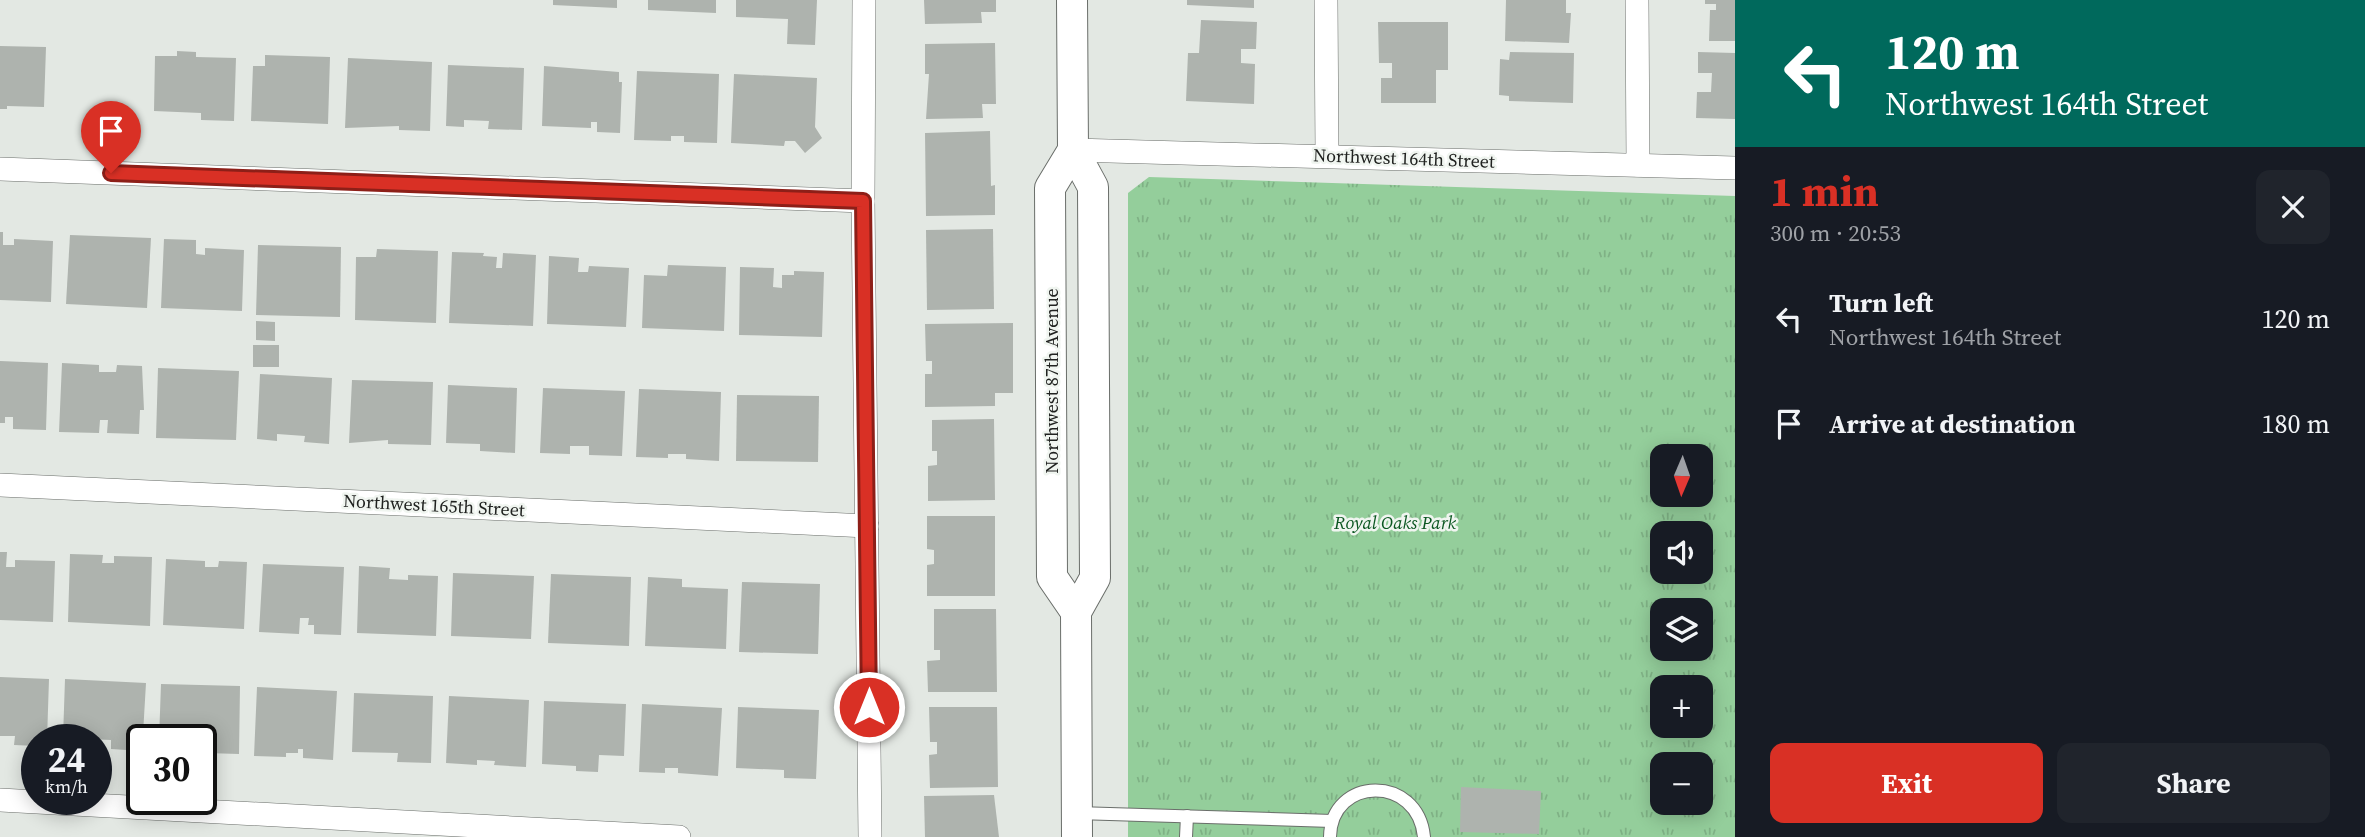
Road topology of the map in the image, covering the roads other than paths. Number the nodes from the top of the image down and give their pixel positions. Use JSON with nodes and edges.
{"nodes":[{"id":1,"x":864,"y":0,"type":"edge"},
{"id":2,"x":1072,"y":0,"type":"edge"},
{"id":3,"x":1326,"y":0,"type":"edge"},
{"id":4,"x":1637,"y":0,"type":"edge"},
{"id":5,"x":1073,"y":150,"type":"junction"},
{"id":6,"x":1327,"y":155,"type":"junction"},
{"id":7,"x":1638,"y":165,"type":"junction"},
{"id":8,"x":1735,"y":168,"type":"edge"},
{"id":9,"x":0,"y":169,"type":"edge"},
{"id":10,"x":863,"y":201,"type":"junction"},
{"id":11,"x":0,"y":485,"type":"edge"},
{"id":12,"x":867,"y":526,"type":"junction"},
{"id":13,"x":1076,"y":612,"type":"junction"},
{"id":14,"x":0,"y":800,"type":"edge"},
{"id":15,"x":1187,"y":816,"type":"junction"},
{"id":16,"x":1332,"y":821,"type":"junction"},
{"id":17,"x":1077,"y":825,"type":"edge"},
{"id":18,"x":679,"y":837,"type":"edge"},
{"id":19,"x":870,"y":837,"type":"edge"},
{"id":20,"x":1186,"y":837,"type":"edge"},
{"id":21,"x":1331,"y":837,"type":"edge"},
{"id":22,"x":1424,"y":837,"type":"edge"}],
"edges":[{"from":1,"to":10,"type":"street"},
{"from":2,"to":5,"type":"street"},
{"from":3,"to":6,"type":"street"},
{"from":4,"to":7,"type":"street"},
{"from":5,"to":6,"type":"street","name":"Northwest 164th Street"},
{"from":5,"to":13,"type":"street"},
{"from":5,"to":13,"type":"street","name":"Northwest 87th Avenue"},
{"from":6,"to":7,"type":"street","name":"Northwest 164th Street"},
{"from":7,"to":8,"type":"street","name":"Northwest 164th Street"},
{"from":9,"to":10,"type":"street"},
{"from":10,"to":12,"type":"street"},
{"from":11,"to":12,"type":"street","name":"Northwest 165th Street"},
{"from":12,"to":19,"type":"street"},
{"from":13,"to":17,"type":"street"},
{"from":14,"to":18,"type":"street"},
{"from":15,"to":16,"type":"lane"},
{"from":15,"to":17,"type":"lane"},
{"from":15,"to":20,"type":"lane"},
{"from":16,"to":21,"type":"lane"},
{"from":16,"to":22,"type":"lane"}]}
